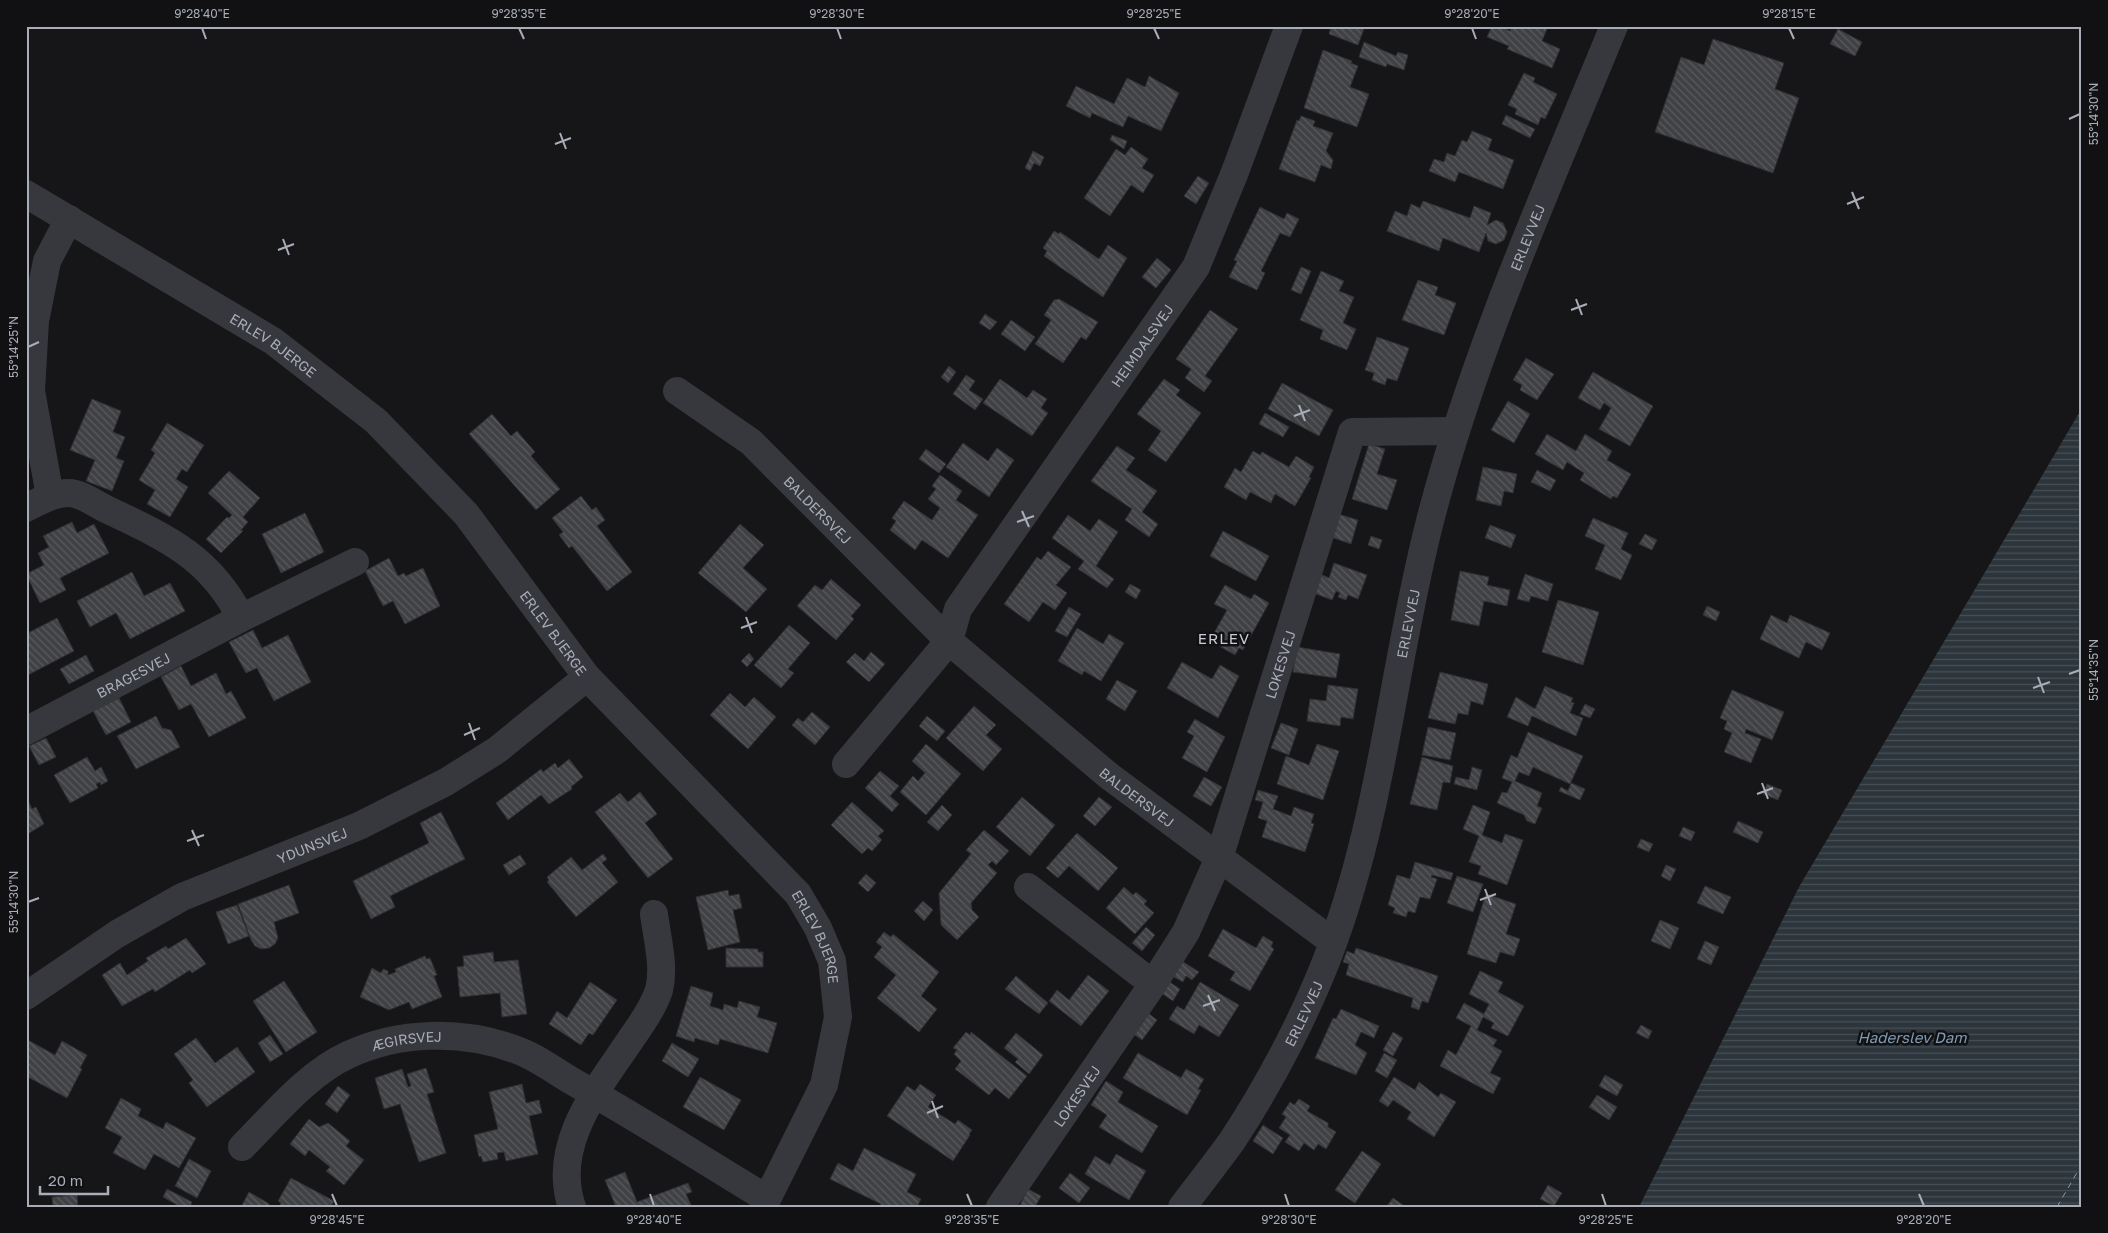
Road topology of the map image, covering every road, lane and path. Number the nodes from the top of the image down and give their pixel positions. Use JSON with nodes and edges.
{"nodes":[{"id":1,"x":1289,"y":26,"type":"edge"},
{"id":2,"x":1614,"y":26,"type":"edge"},
{"id":3,"x":26,"y":194,"type":"edge"},
{"id":4,"x":69,"y":219,"type":"junction"},
{"id":5,"x":677,"y":390,"type":"dead end"},
{"id":6,"x":1456,"y":431,"type":"junction"},
{"id":7,"x":50,"y":496,"type":"junction"},
{"id":8,"x":26,"y":508,"type":"edge"},
{"id":9,"x":355,"y":562,"type":"dead end"},
{"id":10,"x":241,"y":618,"type":"junction"},
{"id":11,"x":949,"y":641,"type":"junction"},
{"id":12,"x":587,"y":677,"type":"junction"},
{"id":13,"x":26,"y":731,"type":"edge"},
{"id":14,"x":846,"y":764,"type":"dead end"},
{"id":15,"x":1219,"y":858,"type":"junction"},
{"id":16,"x":1028,"y":887,"type":"dead end"},
{"id":17,"x":654,"y":914,"type":"dead end"},
{"id":18,"x":1333,"y":942,"type":"junction"},
{"id":19,"x":1153,"y":984,"type":"junction"},
{"id":20,"x":26,"y":996,"type":"edge"},
{"id":21,"x":595,"y":1094,"type":"junction"},
{"id":22,"x":242,"y":1147,"type":"dead end"},
{"id":23,"x":764,"y":1202,"type":"edge"},
{"id":24,"x":572,"y":1207,"type":"edge"},
{"id":25,"x":1000,"y":1207,"type":"edge"},
{"id":26,"x":1182,"y":1207,"type":"edge"}],
"edges":[{"from":1,"to":11,"type":"street","name":"HEIMDALSVEJ"},
{"from":2,"to":6,"type":"street","name":"ERLEVVEJ"},
{"from":3,"to":4,"type":"street","name":"ERLEV BJERGE"},
{"from":4,"to":7,"type":"street"},
{"from":4,"to":12,"type":"street","name":"ERLEV BJERGE"},
{"from":5,"to":11,"type":"street","name":"BALDERSVEJ"},
{"from":6,"to":15,"type":"street","name":"LOKESVEJ"},
{"from":6,"to":18,"type":"street","name":"ERLEVVEJ"},
{"from":7,"to":8,"type":"street"},
{"from":7,"to":10,"type":"street"},
{"from":9,"to":10,"type":"street","name":"BRAGESVEJ"},
{"from":10,"to":13,"type":"street","name":"BRAGESVEJ"},
{"from":11,"to":14,"type":"street"},
{"from":11,"to":15,"type":"street","name":"BALDERSVEJ"},
{"from":12,"to":20,"type":"street","name":"YDUNSVEJ"},
{"from":12,"to":23,"type":"street","name":"ERLEV BJERGE"},
{"from":15,"to":18,"type":"street","name":"BALDERSVEJ"},
{"from":15,"to":19,"type":"street","name":"LOKESVEJ"},
{"from":16,"to":19,"type":"street"},
{"from":17,"to":21,"type":"street"},
{"from":18,"to":26,"type":"street","name":"ERLEVVEJ"},
{"from":19,"to":25,"type":"street","name":"LOKESVEJ"},
{"from":21,"to":22,"type":"street","name":"ÆGIRSVEJ"},
{"from":21,"to":23,"type":"street","name":"ÆGIRSVEJ"},
{"from":21,"to":24,"type":"street"}]}
